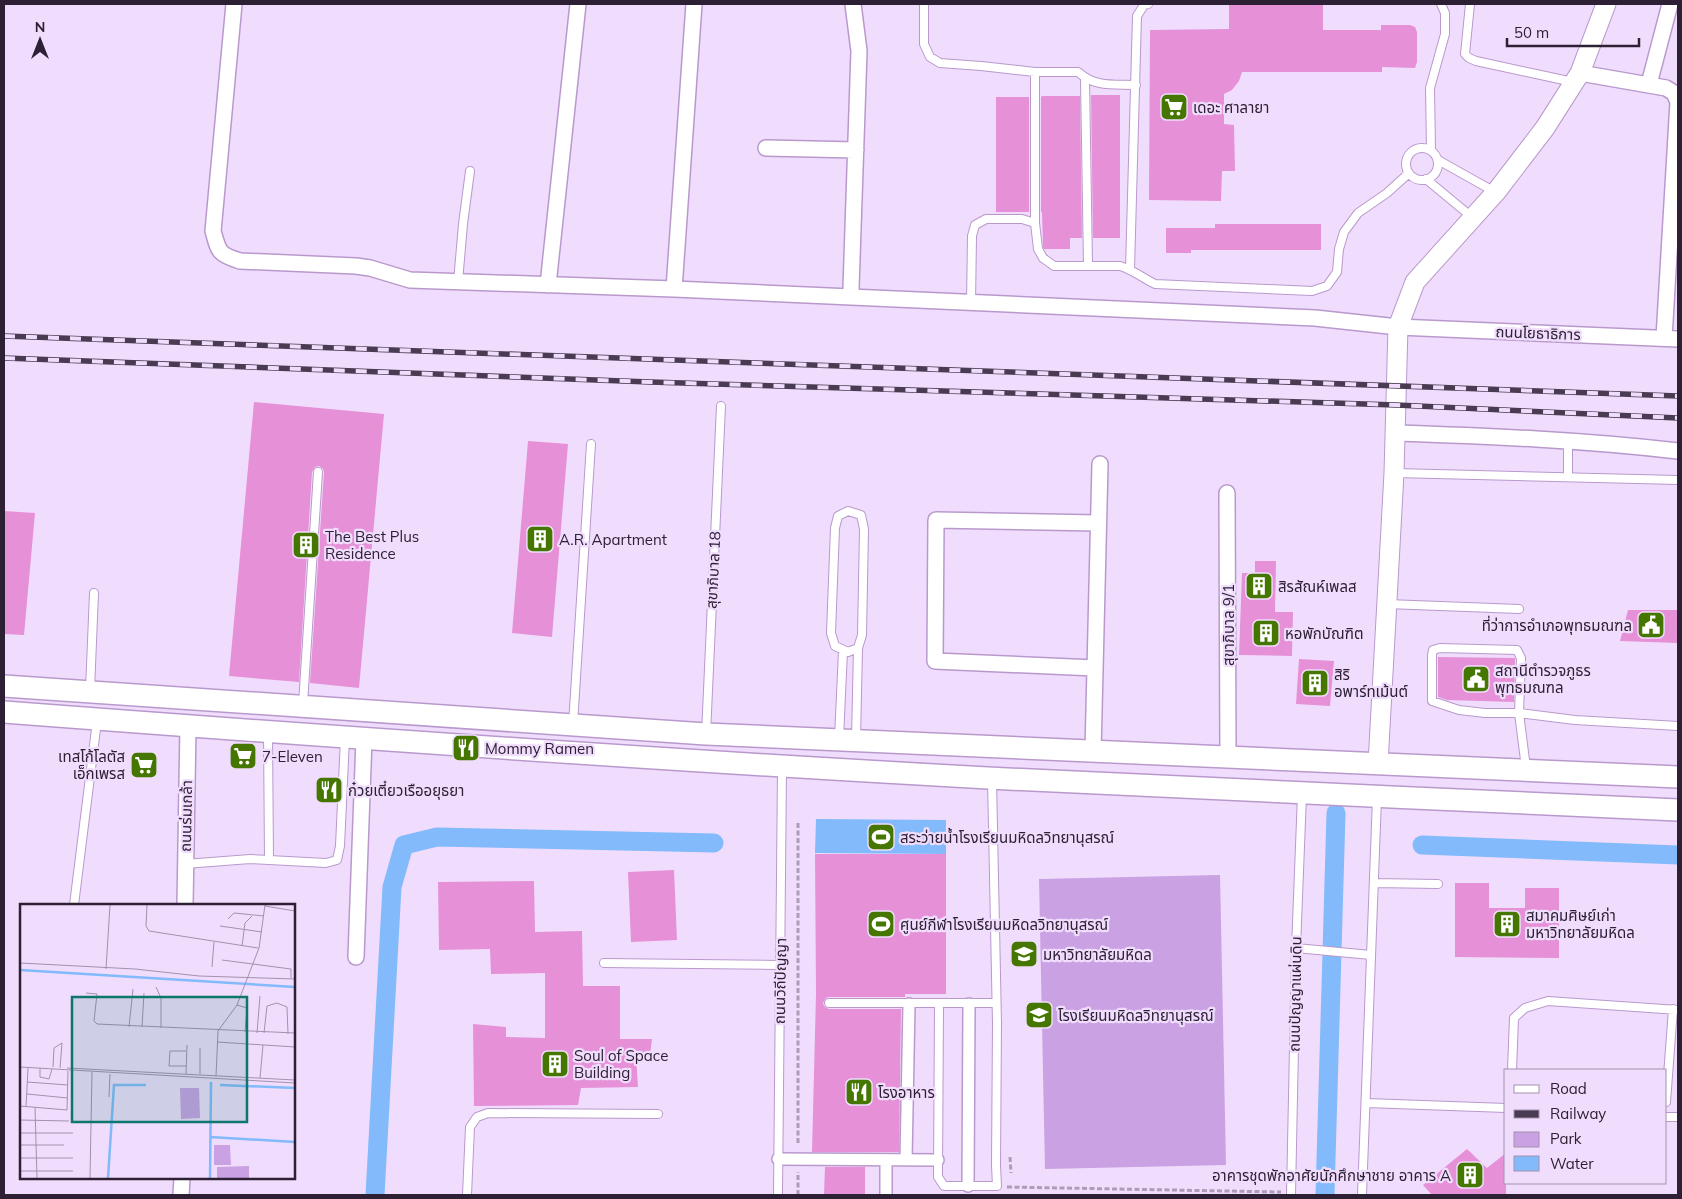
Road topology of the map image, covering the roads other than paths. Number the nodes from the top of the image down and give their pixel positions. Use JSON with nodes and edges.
{"nodes":[{"id":1,"x":234,"y":4,"type":"edge"},
{"id":2,"x":578,"y":4,"type":"edge"},
{"id":3,"x":694,"y":4,"type":"edge"},
{"id":4,"x":854,"y":4,"type":"edge"},
{"id":5,"x":924,"y":4,"type":"edge"},
{"id":6,"x":1148,"y":4,"type":"edge"},
{"id":7,"x":1441,"y":4,"type":"edge"},
{"id":8,"x":1470,"y":4,"type":"edge"},
{"id":9,"x":1606,"y":4,"type":"edge"},
{"id":10,"x":1670,"y":4,"type":"edge"},
{"id":11,"x":1035,"y":72,"type":"junction"},
{"id":12,"x":1577,"y":78,"type":"junction"},
{"id":13,"x":1085,"y":79,"type":"junction"},
{"id":14,"x":1648,"y":84,"type":"junction"},
{"id":15,"x":1136,"y":85,"type":"junction"},
{"id":16,"x":766,"y":148,"type":"dead end"},
{"id":17,"x":856,"y":150,"type":"junction"},
{"id":18,"x":1431,"y":150,"type":"junction"},
{"id":19,"x":1438,"y":160,"type":"junction"},
{"id":20,"x":470,"y":171,"type":"dead end"},
{"id":21,"x":1409,"y":173,"type":"junction"},
{"id":22,"x":1426,"y":180,"type":"junction"},
{"id":23,"x":1496,"y":192,"type":"junction"},
{"id":24,"x":1472,"y":218,"type":"junction"},
{"id":25,"x":1035,"y":223,"type":"junction"},
{"id":26,"x":1088,"y":266,"type":"junction"},
{"id":27,"x":1130,"y":269,"type":"junction"},
{"id":28,"x":458,"y":282,"type":"junction"},
{"id":29,"x":548,"y":285,"type":"junction"},
{"id":30,"x":674,"y":289,"type":"junction"},
{"id":31,"x":852,"y":297,"type":"junction"},
{"id":32,"x":971,"y":302,"type":"junction"},
{"id":33,"x":1398,"y":327,"type":"junction"},
{"id":34,"x":1671,"y":339,"type":"edge"},
{"id":35,"x":721,"y":406,"type":"dead end"},
{"id":36,"x":1394,"y":433,"type":"junction"},
{"id":37,"x":1568,"y":441,"type":"junction"},
{"id":38,"x":591,"y":444,"type":"dead end"},
{"id":39,"x":1678,"y":451,"type":"edge"},
{"id":40,"x":1100,"y":464,"type":"dead end"},
{"id":41,"x":318,"y":472,"type":"dead end"},
{"id":42,"x":1394,"y":473,"type":"junction"},
{"id":43,"x":1568,"y":477,"type":"junction"},
{"id":44,"x":1678,"y":480,"type":"edge"},
{"id":45,"x":1227,"y":493,"type":"dead end"},
{"id":46,"x":1098,"y":523,"type":"junction"},
{"id":47,"x":94,"y":593,"type":"dead end"},
{"id":48,"x":1387,"y":604,"type":"junction"},
{"id":49,"x":1519,"y":608,"type":"dead end"},
{"id":50,"x":858,"y":648,"type":"junction"},
{"id":51,"x":843,"y":651,"type":"junction"},
{"id":52,"x":1095,"y":668,"type":"junction"},
{"id":53,"x":4,"y":686,"type":"edge"},
{"id":54,"x":90,"y":692,"type":"junction"},
{"id":55,"x":302,"y":706,"type":"junction"},
{"id":56,"x":4,"y":712,"type":"edge"},
{"id":57,"x":1519,"y":713,"type":"junction"},
{"id":58,"x":97,"y":719,"type":"junction"},
{"id":59,"x":573,"y":725,"type":"junction"},
{"id":60,"x":188,"y":726,"type":"junction"},
{"id":61,"x":1678,"y":726,"type":"edge"},
{"id":62,"x":268,"y":732,"type":"junction"},
{"id":63,"x":706,"y":734,"type":"junction"},
{"id":64,"x":354,"y":739,"type":"junction"},
{"id":65,"x":847,"y":740,"type":"junction"},
{"id":66,"x":1094,"y":752,"type":"junction"},
{"id":67,"x":1228,"y":757,"type":"junction"},
{"id":68,"x":1378,"y":764,"type":"junction"},
{"id":69,"x":783,"y":766,"type":"junction"},
{"id":70,"x":1526,"y":770,"type":"junction"},
{"id":71,"x":1678,"y":776,"type":"edge"},
{"id":72,"x":992,"y":778,"type":"junction"},
{"id":73,"x":1303,"y":792,"type":"junction"},
{"id":74,"x":1377,"y":796,"type":"junction"},
{"id":75,"x":1678,"y":810,"type":"edge"},
{"id":76,"x":269,"y":860,"type":"junction"},
{"id":77,"x":185,"y":864,"type":"junction"},
{"id":78,"x":1374,"y":883,"type":"junction"},
{"id":79,"x":1438,"y":884,"type":"dead end"},
{"id":80,"x":74,"y":904,"type":"edge"},
{"id":81,"x":185,"y":904,"type":"edge"},
{"id":82,"x":1296,"y":948,"type":"junction"},
{"id":83,"x":1371,"y":955,"type":"junction"},
{"id":84,"x":356,"y":957,"type":"dead end"},
{"id":85,"x":604,"y":963,"type":"dead end"},
{"id":86,"x":780,"y":965,"type":"junction"},
{"id":87,"x":829,"y":1004,"type":"dead end"},
{"id":88,"x":909,"y":1004,"type":"junction"},
{"id":89,"x":939,"y":1004,"type":"junction"},
{"id":90,"x":969,"y":1004,"type":"junction"},
{"id":91,"x":996,"y":1004,"type":"junction"},
{"id":92,"x":1676,"y":1009,"type":"edge"},
{"id":93,"x":1512,"y":1069,"type":"edge"},
{"id":94,"x":1667,"y":1093,"type":"edge"},
{"id":95,"x":1367,"y":1103,"type":"junction"},
{"id":96,"x":1504,"y":1108,"type":"edge"},
{"id":97,"x":658,"y":1114,"type":"dead end"},
{"id":98,"x":778,"y":1159,"type":"junction"},
{"id":99,"x":886,"y":1160,"type":"junction"},
{"id":100,"x":906,"y":1160,"type":"junction"},
{"id":101,"x":938,"y":1160,"type":"junction"},
{"id":102,"x":182,"y":1179,"type":"edge"},
{"id":103,"x":968,"y":1186,"type":"junction"},
{"id":104,"x":1291,"y":1194,"type":"edge"},
{"id":105,"x":181,"y":1195,"type":"edge"},
{"id":106,"x":467,"y":1195,"type":"edge"},
{"id":107,"x":778,"y":1195,"type":"edge"},
{"id":108,"x":886,"y":1195,"type":"edge"},
{"id":109,"x":1362,"y":1195,"type":"edge"}],
"edges":[{"from":1,"to":28,"type":"street","name":"ถนนโยธาธิการ"},
{"from":2,"to":29,"type":"street"},
{"from":3,"to":30,"type":"street"},
{"from":4,"to":17,"type":"street"},
{"from":5,"to":11,"type":"lane"},
{"from":6,"to":15,"type":"lane"},
{"from":7,"to":18,"type":"lane"},
{"from":8,"to":12,"type":"lane"},
{"from":9,"to":12,"type":"street"},
{"from":10,"to":14,"type":"street"},
{"from":11,"to":13,"type":"lane"},
{"from":11,"to":25,"type":"lane"},
{"from":12,"to":14,"type":"street"},
{"from":12,"to":23,"type":"street"},
{"from":13,"to":15,"type":"lane"},
{"from":13,"to":26,"type":"lane"},
{"from":14,"to":34,"type":"street"},
{"from":15,"to":27,"type":"lane"},
{"from":16,"to":17,"type":"street"},
{"from":17,"to":31,"type":"street"},
{"from":18,"to":19,"type":"lane"},
{"from":18,"to":21,"type":"lane"},
{"from":19,"to":22,"type":"lane"},
{"from":19,"to":23,"type":"lane"},
{"from":20,"to":28,"type":"lane"},
{"from":21,"to":22,"type":"lane"},
{"from":21,"to":27,"type":"lane"},
{"from":22,"to":24,"type":"lane"},
{"from":23,"to":24,"type":"street"},
{"from":24,"to":33,"type":"street"},
{"from":25,"to":26,"type":"lane"},
{"from":25,"to":32,"type":"lane"},
{"from":26,"to":27,"type":"lane"},
{"from":28,"to":29,"type":"street","name":"ถนนโยธาธิการ"},
{"from":29,"to":30,"type":"street","name":"ถนนโยธาธิการ"},
{"from":30,"to":31,"type":"street","name":"ถนนโยธาธิการ"},
{"from":31,"to":32,"type":"street","name":"ถนนโยธาธิการ"},
{"from":32,"to":33,"type":"street","name":"ถนนโยธาธิการ"},
{"from":33,"to":34,"type":"street","name":"ถนนโยธาธิการ"},
{"from":33,"to":36,"type":"street"},
{"from":35,"to":63,"type":"lane","name":"สุขาภิบาล 18"},
{"from":36,"to":37,"type":"street"},
{"from":36,"to":42,"type":"street"},
{"from":37,"to":39,"type":"street"},
{"from":37,"to":43,"type":"lane"},
{"from":38,"to":59,"type":"lane"},
{"from":40,"to":46,"type":"street"},
{"from":41,"to":55,"type":"lane"},
{"from":42,"to":43,"type":"lane"},
{"from":42,"to":48,"type":"street"},
{"from":43,"to":44,"type":"lane"},
{"from":45,"to":67,"type":"street","name":"สุขาภิบาล 9/1"},
{"from":46,"to":52,"type":"street"},
{"from":46,"to":52,"type":"street"},
{"from":47,"to":54,"type":"lane"},
{"from":48,"to":49,"type":"lane"},
{"from":48,"to":68,"type":"street"},
{"from":50,"to":51,"type":"lane"},
{"from":50,"to":51,"type":"lane"},
{"from":50,"to":65,"type":"lane"},
{"from":51,"to":65,"type":"lane"},
{"from":52,"to":66,"type":"street"},
{"from":53,"to":54,"type":"main road"},
{"from":54,"to":55,"type":"main road"},
{"from":55,"to":59,"type":"main road"},
{"from":56,"to":58,"type":"main road"},
{"from":57,"to":57,"type":"lane"},
{"from":57,"to":61,"type":"lane"},
{"from":57,"to":70,"type":"lane"},
{"from":58,"to":60,"type":"main road"},
{"from":58,"to":80,"type":"lane"},
{"from":59,"to":63,"type":"main road"},
{"from":60,"to":62,"type":"main road"},
{"from":60,"to":77,"type":"street","name":"ถนนร่มเกล้า"},
{"from":62,"to":64,"type":"main road"},
{"from":62,"to":76,"type":"lane"},
{"from":63,"to":65,"type":"main road"},
{"from":64,"to":69,"type":"main road"},
{"from":64,"to":76,"type":"lane"},
{"from":64,"to":84,"type":"street"},
{"from":65,"to":66,"type":"main road"},
{"from":66,"to":67,"type":"main road"},
{"from":67,"to":68,"type":"main road"},
{"from":68,"to":70,"type":"main road"},
{"from":68,"to":74,"type":"main road"},
{"from":69,"to":72,"type":"main road"},
{"from":69,"to":86,"type":"lane","name":"ถนนวิถีปัญญา"},
{"from":70,"to":71,"type":"main road"},
{"from":72,"to":73,"type":"main road"},
{"from":72,"to":91,"type":"lane"},
{"from":73,"to":74,"type":"main road"},
{"from":73,"to":82,"type":"lane","name":"ถนนปัญญาแผ่นดิน"},
{"from":74,"to":75,"type":"main road"},
{"from":74,"to":78,"type":"lane"},
{"from":76,"to":77,"type":"lane"},
{"from":77,"to":81,"type":"street","name":"ถนนร่มเกล้า"},
{"from":78,"to":79,"type":"lane"},
{"from":78,"to":83,"type":"lane"},
{"from":82,"to":83,"type":"lane"},
{"from":82,"to":104,"type":"lane","name":"ถนนปัญญาแผ่นดิน"},
{"from":83,"to":95,"type":"lane"},
{"from":85,"to":86,"type":"lane"},
{"from":86,"to":98,"type":"lane","name":"ถนนวิถีปัญญา"},
{"from":87,"to":88,"type":"lane"},
{"from":88,"to":89,"type":"lane"},
{"from":88,"to":100,"type":"street"},
{"from":89,"to":90,"type":"lane"},
{"from":89,"to":101,"type":"lane"},
{"from":90,"to":91,"type":"lane"},
{"from":90,"to":103,"type":"street"},
{"from":91,"to":103,"type":"lane"},
{"from":92,"to":93,"type":"lane"},
{"from":92,"to":94,"type":"lane"},
{"from":95,"to":96,"type":"lane"},
{"from":95,"to":109,"type":"lane"},
{"from":97,"to":106,"type":"lane"},
{"from":98,"to":99,"type":"street"},
{"from":98,"to":107,"type":"lane","name":"ถนนวิถีปัญญา"},
{"from":99,"to":100,"type":"street"},
{"from":99,"to":108,"type":"street"},
{"from":100,"to":101,"type":"street"},
{"from":101,"to":103,"type":"lane"},
{"from":102,"to":105,"type":"street"}]}
